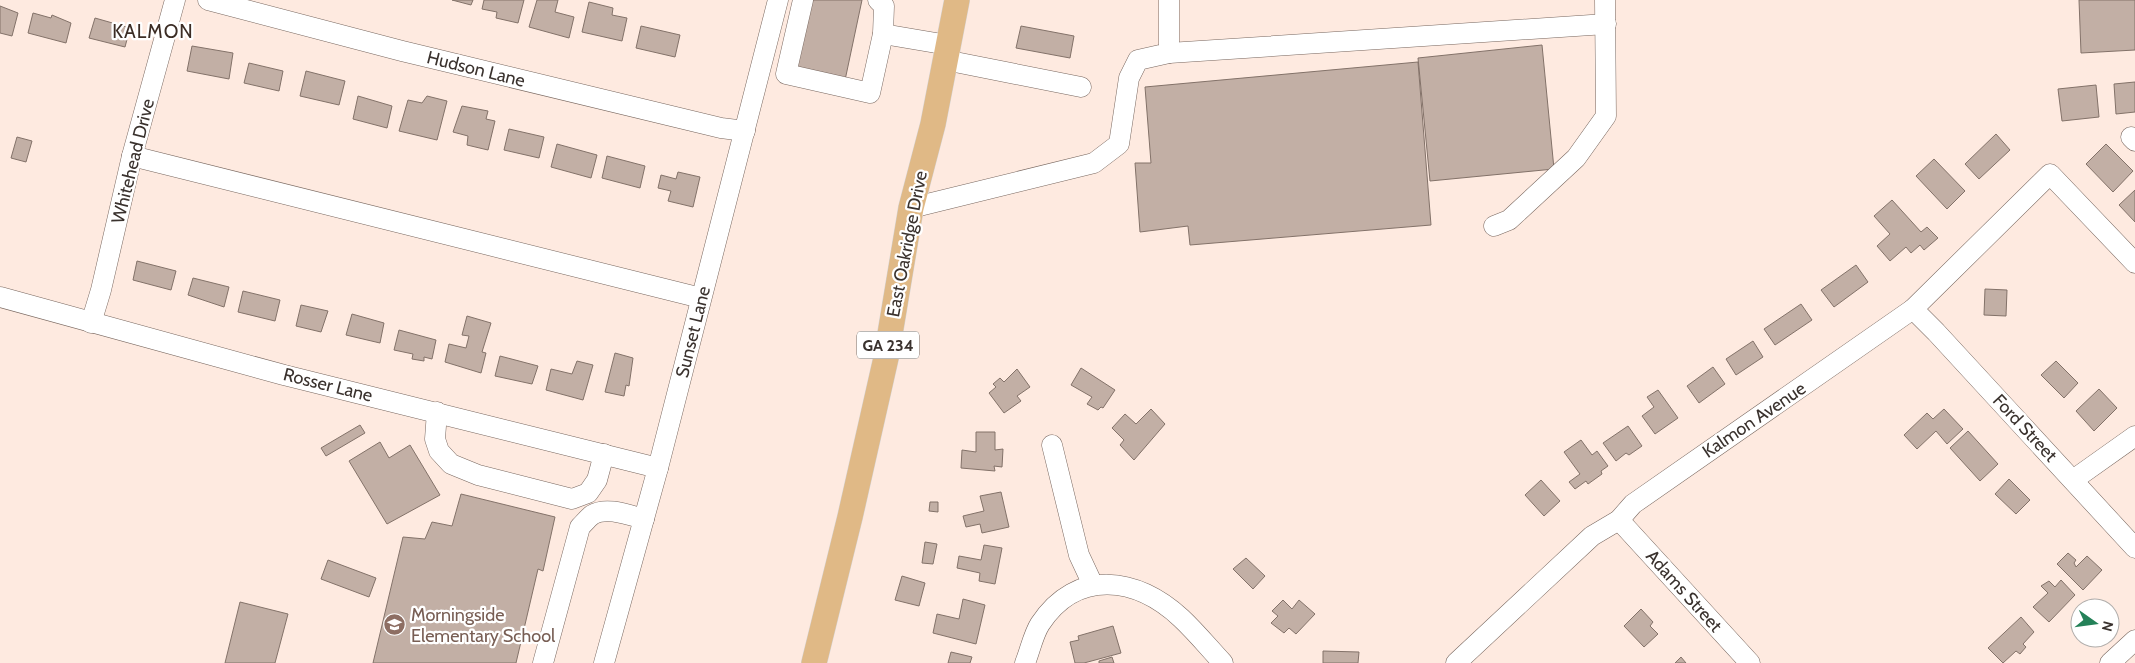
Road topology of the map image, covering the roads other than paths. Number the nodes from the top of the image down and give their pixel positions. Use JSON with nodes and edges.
{"nodes":[{"id":1,"x":174,"y":0,"type":"edge"},
{"id":2,"x":208,"y":0,"type":"edge"},
{"id":3,"x":778,"y":0,"type":"edge"},
{"id":4,"x":803,"y":0,"type":"edge"},
{"id":5,"x":878,"y":0,"type":"edge"},
{"id":6,"x":957,"y":0,"type":"edge"},
{"id":7,"x":1169,"y":0,"type":"edge"},
{"id":8,"x":1605,"y":0,"type":"edge"},
{"id":9,"x":1606,"y":24,"type":"junction"},
{"id":10,"x":883,"y":34,"type":"junction"},
{"id":11,"x":946,"y":53,"type":"junction"},
{"id":12,"x":1169,"y":53,"type":"junction"},
{"id":13,"x":1081,"y":87,"type":"dead end"},
{"id":14,"x":746,"y":132,"type":"junction"},
{"id":15,"x":132,"y":156,"type":"junction"},
{"id":16,"x":911,"y":208,"type":"junction"},
{"id":17,"x":1494,"y":226,"type":"dead end"},
{"id":18,"x":2135,"y":263,"type":"edge"},
{"id":19,"x":0,"y":297,"type":"edge"},
{"id":20,"x":701,"y":298,"type":"junction"},
{"id":21,"x":1913,"y":310,"type":"junction"},
{"id":22,"x":91,"y":323,"type":"junction"},
{"id":23,"x":437,"y":412,"type":"junction"},
{"id":24,"x":2135,"y":436,"type":"edge"},
{"id":25,"x":1052,"y":444,"type":"dead end"},
{"id":26,"x":604,"y":454,"type":"junction"},
{"id":27,"x":658,"y":468,"type":"junction"},
{"id":28,"x":2073,"y":480,"type":"junction"},
{"id":29,"x":644,"y":519,"type":"junction"},
{"id":30,"x":1619,"y":520,"type":"junction"},
{"id":31,"x":2135,"y":548,"type":"edge"},
{"id":32,"x":1093,"y":585,"type":"junction"},
{"id":33,"x":2135,"y":640,"type":"edge"},
{"id":34,"x":543,"y":663,"type":"edge"},
{"id":35,"x":604,"y":663,"type":"edge"},
{"id":36,"x":814,"y":663,"type":"edge"},
{"id":37,"x":1025,"y":663,"type":"edge"},
{"id":38,"x":1223,"y":663,"type":"edge"},
{"id":39,"x":1456,"y":663,"type":"edge"},
{"id":40,"x":1750,"y":663,"type":"edge"},
{"id":41,"x":2110,"y":663,"type":"edge"}],
"edges":[{"from":1,"to":15,"type":"street","name":"Whitehead Drive"},
{"from":2,"to":14,"type":"street","name":"Hudson Lane"},
{"from":3,"to":14,"type":"street","name":"Sunset Lane"},
{"from":4,"to":10,"type":"street"},
{"from":5,"to":10,"type":"street"},
{"from":6,"to":11,"type":"main road","name":"East Oakridge Drive","number":"GA 234"},
{"from":7,"to":12,"type":"street"},
{"from":8,"to":9,"type":"street"},
{"from":9,"to":12,"type":"street"},
{"from":9,"to":17,"type":"street"},
{"from":10,"to":11,"type":"street"},
{"from":11,"to":13,"type":"street"},
{"from":11,"to":16,"type":"main road","name":"East Oakridge Drive","number":"GA 234"},
{"from":12,"to":16,"type":"street"},
{"from":14,"to":20,"type":"street","name":"Sunset Lane"},
{"from":15,"to":20,"type":"street"},
{"from":15,"to":22,"type":"street","name":"Whitehead Drive"},
{"from":16,"to":36,"type":"main road","name":"East Oakridge Drive","number":"GA 234"},
{"from":18,"to":21,"type":"street","name":"Kalmon Avenue"},
{"from":19,"to":22,"type":"street","name":"Rosser Lane"},
{"from":20,"to":27,"type":"street","name":"Sunset Lane"},
{"from":21,"to":28,"type":"street","name":"Ford Street"},
{"from":21,"to":30,"type":"street","name":"Kalmon Avenue"},
{"from":22,"to":23,"type":"street","name":"Rosser Lane"},
{"from":23,"to":26,"type":"street","name":"Rosser Lane"},
{"from":23,"to":26,"type":"street"},
{"from":24,"to":28,"type":"street"},
{"from":25,"to":32,"type":"street"},
{"from":26,"to":27,"type":"street","name":"Rosser Lane"},
{"from":27,"to":29,"type":"street","name":"Sunset Lane"},
{"from":28,"to":31,"type":"street","name":"Ford Street"},
{"from":29,"to":34,"type":"street"},
{"from":29,"to":35,"type":"street","name":"Sunset Lane"},
{"from":30,"to":39,"type":"street","name":"Kalmon Avenue"},
{"from":30,"to":40,"type":"street","name":"Adams Street"},
{"from":32,"to":37,"type":"street"},
{"from":32,"to":38,"type":"street"},
{"from":33,"to":41,"type":"street"}]}
